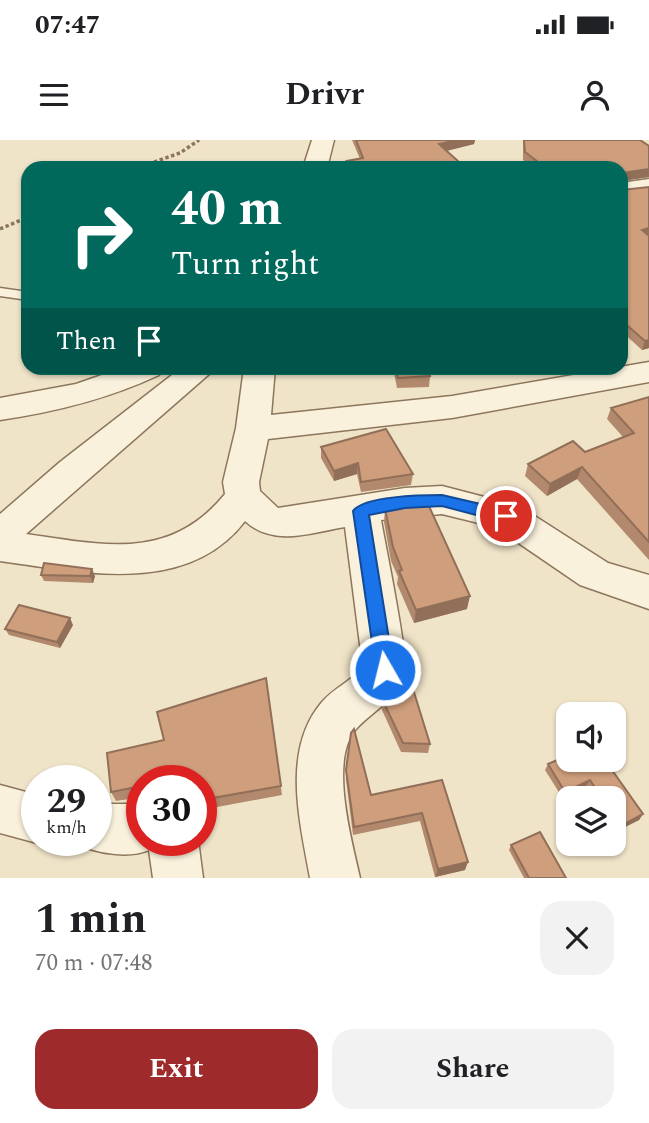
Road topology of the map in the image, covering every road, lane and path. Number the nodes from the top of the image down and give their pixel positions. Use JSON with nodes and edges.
{"nodes":[{"id":1,"x":200,"y":140,"type":"edge"},
{"id":2,"x":323,"y":140,"type":"edge"},
{"id":3,"x":157,"y":161,"type":"edge"},
{"id":4,"x":317,"y":161,"type":"edge"},
{"id":5,"x":649,"y":186,"type":"edge"},
{"id":6,"x":628,"y":189,"type":"edge"},
{"id":7,"x":21,"y":220,"type":"edge"},
{"id":8,"x":0,"y":229,"type":"edge"},
{"id":9,"x":0,"y":292,"type":"edge"},
{"id":10,"x":21,"y":295,"type":"edge"},
{"id":11,"x":649,"y":372,"type":"edge"},
{"id":12,"x":131,"y":375,"type":"edge"},
{"id":13,"x":192,"y":375,"type":"edge"},
{"id":14,"x":258,"y":375,"type":"edge"},
{"id":15,"x":0,"y":410,"type":"edge"},
{"id":16,"x":253,"y":428,"type":"junction"},
{"id":17,"x":243,"y":497,"type":"junction"},
{"id":18,"x":361,"y":511,"type":"junction"},
{"id":19,"x":0,"y":537,"type":"edge"},
{"id":20,"x":0,"y":546,"type":"edge"},
{"id":21,"x":649,"y":592,"type":"edge"},
{"id":22,"x":0,"y":809,"type":"edge"},
{"id":23,"x":21,"y":814,"type":"edge"},
{"id":24,"x":175,"y":856,"type":"edge"},
{"id":25,"x":178,"y":878,"type":"edge"},
{"id":26,"x":335,"y":878,"type":"edge"}],
"edges":[{"from":1,"to":3,"type":"path"},
{"from":2,"to":4,"type":"street"},
{"from":5,"to":6,"type":"street"},
{"from":7,"to":8,"type":"path"},
{"from":9,"to":10,"type":"lane"},
{"from":11,"to":16,"type":"street"},
{"from":12,"to":15,"type":"street"},
{"from":13,"to":19,"type":"street"},
{"from":14,"to":16,"type":"street"},
{"from":16,"to":17,"type":"street"},
{"from":17,"to":18,"type":"street"},
{"from":17,"to":20,"type":"street"},
{"from":18,"to":21,"type":"street"},
{"from":18,"to":26,"type":"street"},
{"from":22,"to":23,"type":"street"},
{"from":24,"to":25,"type":"street"}]}
